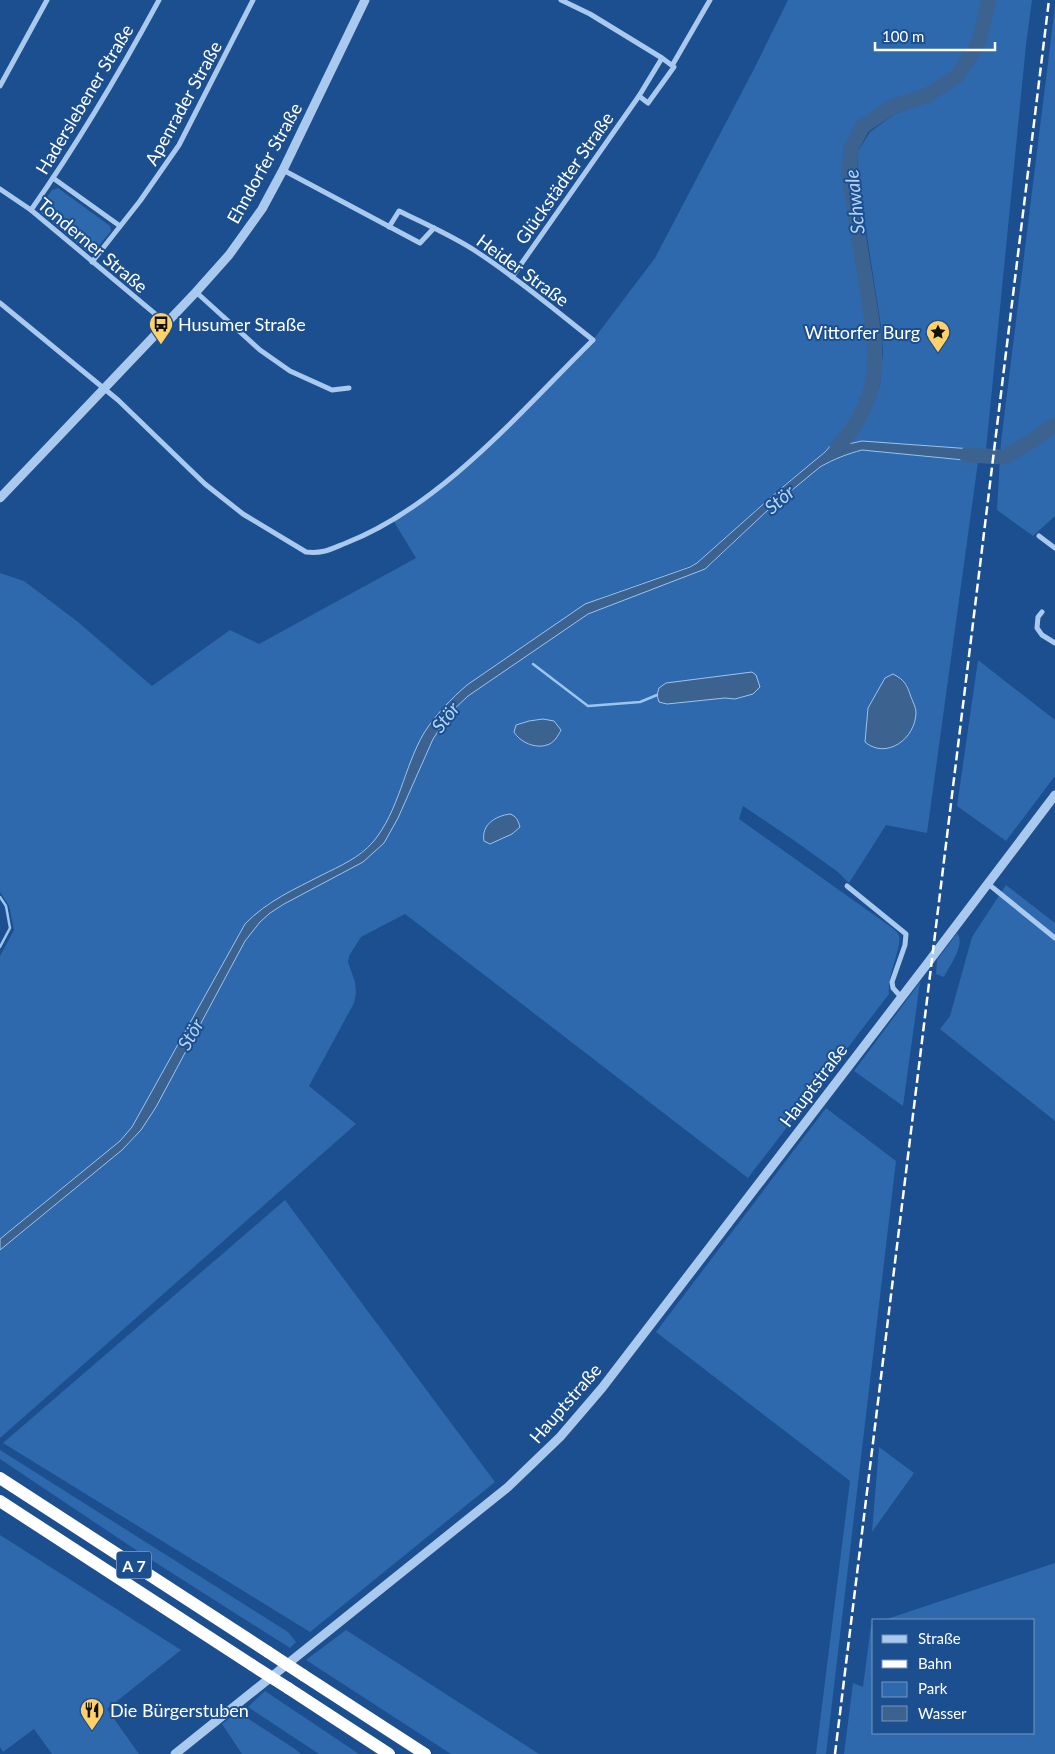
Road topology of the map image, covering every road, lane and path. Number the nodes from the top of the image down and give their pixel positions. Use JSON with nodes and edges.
{"nodes":[{"id":1,"x":47,"y":0,"type":"edge"},
{"id":2,"x":159,"y":0,"type":"edge"},
{"id":3,"x":253,"y":0,"type":"edge"},
{"id":4,"x":365,"y":0,"type":"edge"},
{"id":5,"x":561,"y":0,"type":"edge"},
{"id":6,"x":710,"y":0,"type":"edge"},
{"id":7,"x":662,"y":58,"type":"junction"},
{"id":8,"x":673,"y":64,"type":"junction"},
{"id":9,"x":0,"y":86,"type":"edge"},
{"id":10,"x":639,"y":96,"type":"junction"},
{"id":11,"x":283,"y":170,"type":"junction"},
{"id":12,"x":53,"y":178,"type":"junction"},
{"id":13,"x":0,"y":189,"type":"edge"},
{"id":14,"x":30,"y":210,"type":"junction"},
{"id":15,"x":120,"y":226,"type":"junction"},
{"id":16,"x":389,"y":228,"type":"junction"},
{"id":17,"x":434,"y":228,"type":"junction"},
{"id":18,"x":92,"y":262,"type":"junction"},
{"id":19,"x":512,"y":276,"type":"junction"},
{"id":20,"x":196,"y":292,"type":"junction"},
{"id":21,"x":0,"y":303,"type":"edge"},
{"id":22,"x":166,"y":323,"type":"junction"},
{"id":23,"x":349,"y":388,"type":"dead end"},
{"id":24,"x":104,"y":389,"type":"junction"},
{"id":25,"x":0,"y":498,"type":"edge"},
{"id":26,"x":1039,"y":536,"type":"dead end"},
{"id":27,"x":1055,"y":548,"type":"edge"},
{"id":28,"x":1042,"y":612,"type":"dead end"},
{"id":29,"x":1055,"y":643,"type":"edge"},
{"id":30,"x":1055,"y":795,"type":"edge"},
{"id":31,"x":988,"y":883,"type":"junction"},
{"id":32,"x":847,"y":886,"type":"dead end"},
{"id":33,"x":1055,"y":938,"type":"edge"},
{"id":34,"x":901,"y":997,"type":"junction"},
{"id":35,"x":0,"y":1478,"type":"edge"},
{"id":36,"x":0,"y":1501,"type":"edge"},
{"id":37,"x":174,"y":1754,"type":"edge"},
{"id":38,"x":389,"y":1754,"type":"edge"},
{"id":39,"x":425,"y":1754,"type":"edge"}],
"edges":[{"from":1,"to":9,"type":"street"},
{"from":2,"to":12,"type":"street","name":"Haderslebener Straße"},
{"from":3,"to":15,"type":"street","name":"Apenrader Straße"},
{"from":4,"to":11,"type":"street","name":"Ehndorfer Straße"},
{"from":5,"to":7,"type":"street"},
{"from":6,"to":8,"type":"street"},
{"from":7,"to":8,"type":"street"},
{"from":7,"to":10,"type":"street","name":"Glückstädter Straße"},
{"from":8,"to":10,"type":"street"},
{"from":10,"to":19,"type":"street","name":"Glückstädter Straße"},
{"from":11,"to":16,"type":"street"},
{"from":11,"to":20,"type":"street","name":"Ehndorfer Straße"},
{"from":12,"to":14,"type":"street","name":"Haderslebener Straße"},
{"from":12,"to":15,"type":"street","name":"Tonderner Straße"},
{"from":13,"to":14,"type":"street","name":"Tonderner Straße"},
{"from":14,"to":18,"type":"street","name":"Tonderner Straße"},
{"from":15,"to":18,"type":"street","name":"Apenrader Straße"},
{"from":16,"to":17,"type":"street"},
{"from":16,"to":17,"type":"street","name":"Heider Straße"},
{"from":17,"to":19,"type":"street","name":"Heider Straße"},
{"from":18,"to":22,"type":"street","name":"Tonderner Straße"},
{"from":19,"to":24,"type":"street","name":"Heider Straße"},
{"from":20,"to":22,"type":"street","name":"Ehndorfer Straße"},
{"from":20,"to":23,"type":"street"},
{"from":21,"to":24,"type":"street"},
{"from":22,"to":24,"type":"street","name":"Ehndorfer Straße"},
{"from":24,"to":25,"type":"street","name":"Ehndorfer Straße"},
{"from":26,"to":27,"type":"street"},
{"from":28,"to":29,"type":"street"},
{"from":30,"to":31,"type":"street","name":"Hauptstraße"},
{"from":31,"to":33,"type":"street"},
{"from":31,"to":34,"type":"street","name":"Hauptstraße"},
{"from":32,"to":34,"type":"street"},
{"from":34,"to":37,"type":"street","name":"Hauptstraße"},
{"from":35,"to":39,"type":"highway","number":"A 7","bridge":true},
{"from":36,"to":38,"type":"highway","number":"A 7","bridge":true}]}
